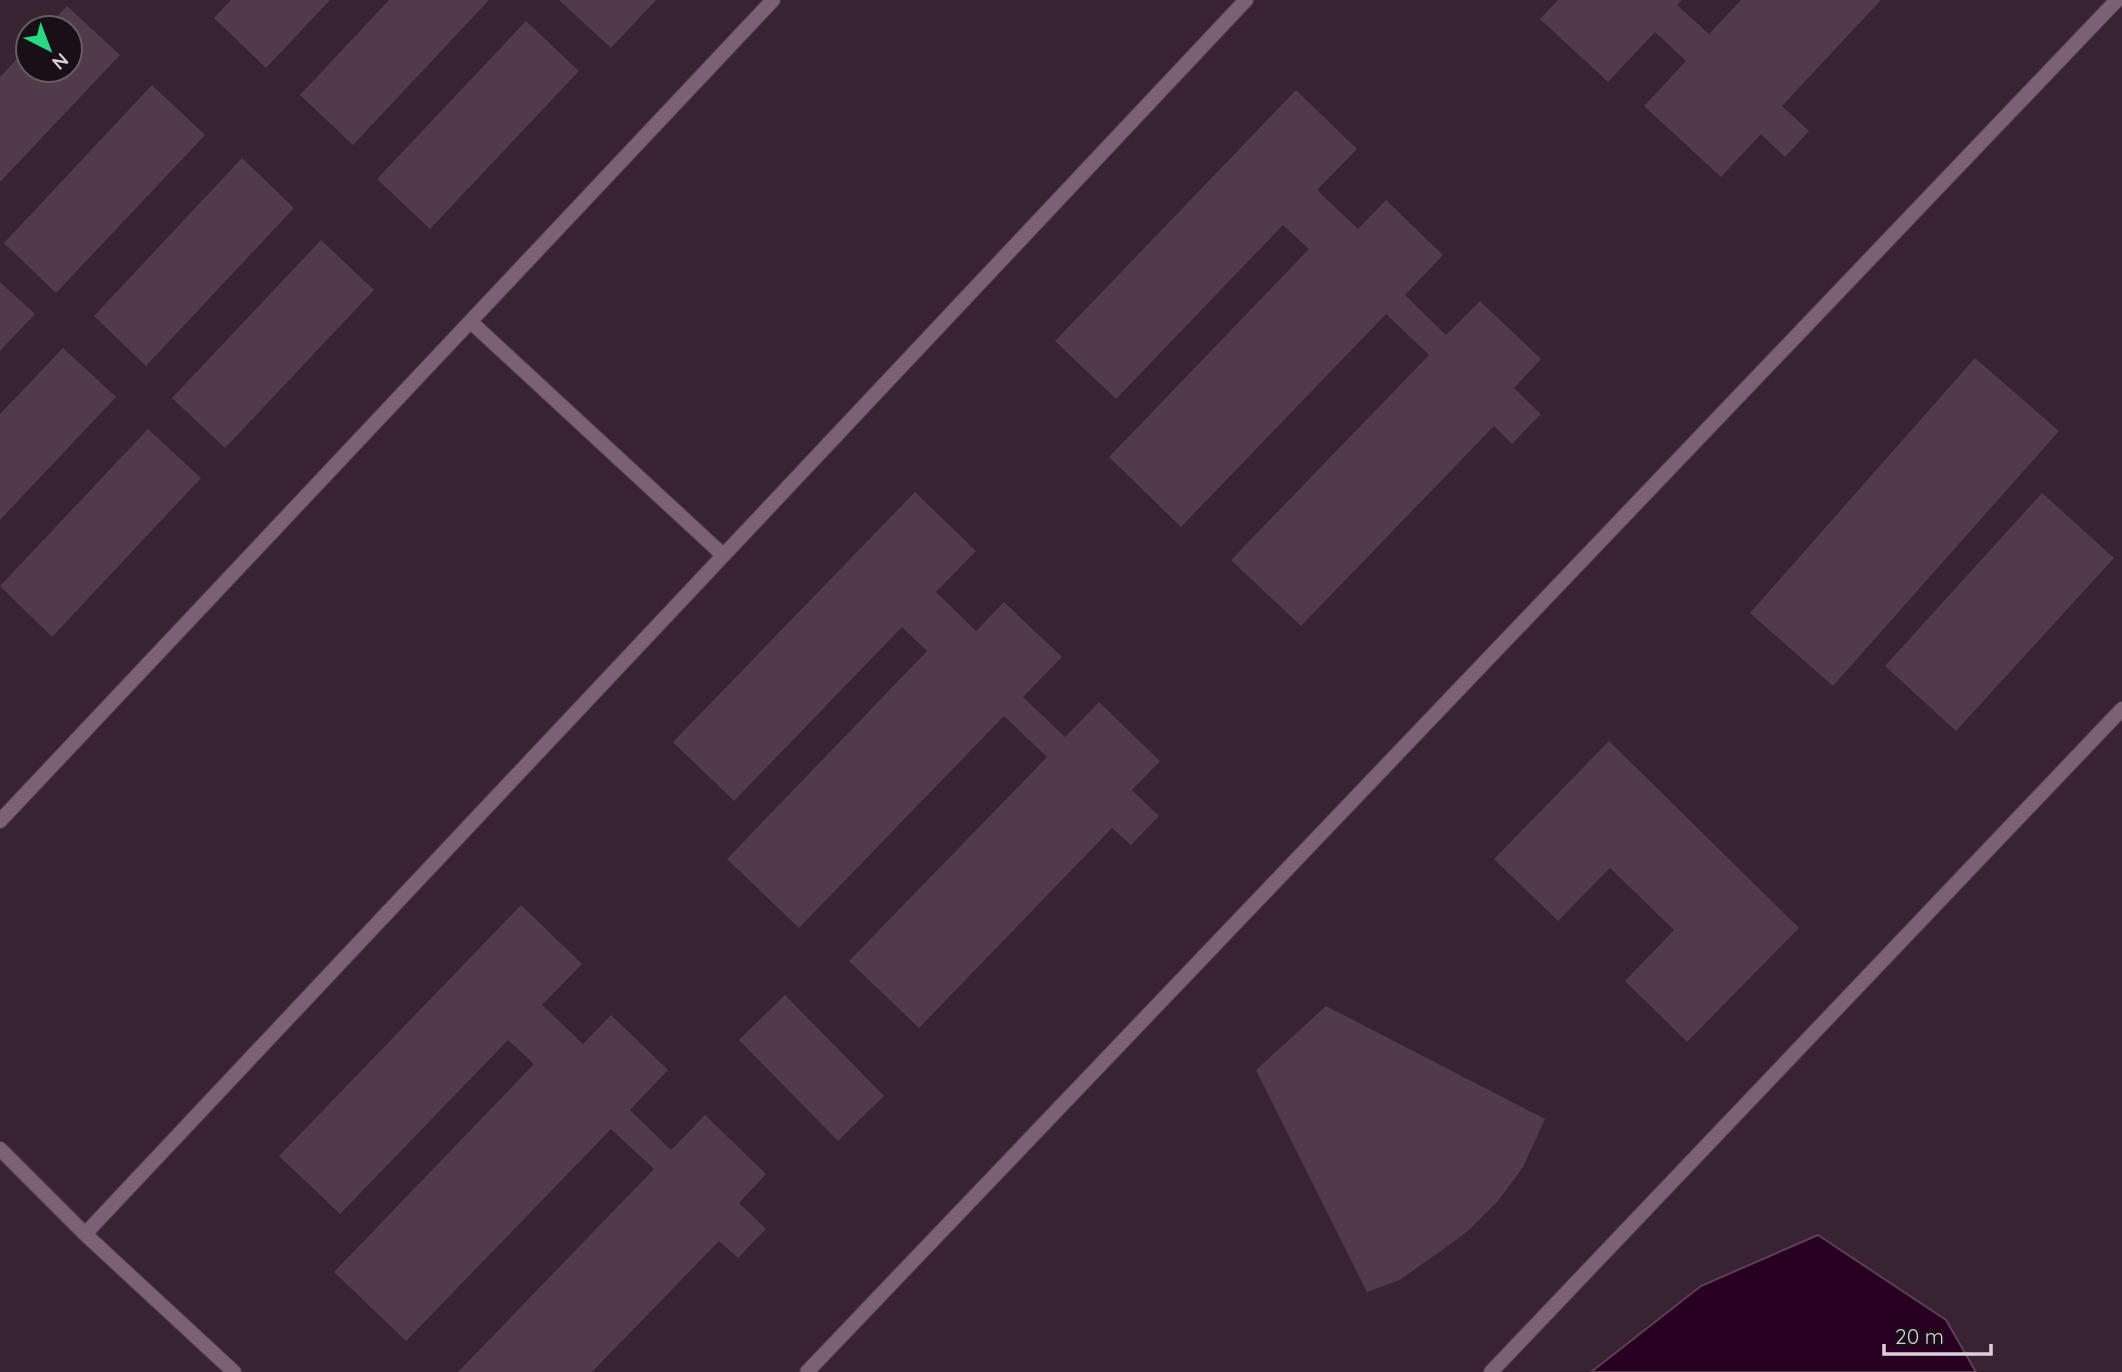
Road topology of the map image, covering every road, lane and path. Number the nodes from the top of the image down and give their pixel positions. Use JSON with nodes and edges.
{"nodes":[{"id":1,"x":773,"y":0,"type":"edge"},
{"id":2,"x":1246,"y":0,"type":"edge"},
{"id":3,"x":2117,"y":0,"type":"edge"},
{"id":4,"x":471,"y":321,"type":"junction"},
{"id":5,"x":723,"y":555,"type":"junction"},
{"id":6,"x":2122,"y":709,"type":"edge"},
{"id":7,"x":0,"y":821,"type":"edge"},
{"id":8,"x":0,"y":1149,"type":"edge"},
{"id":9,"x":85,"y":1234,"type":"junction"},
{"id":10,"x":234,"y":1372,"type":"edge"},
{"id":11,"x":807,"y":1372,"type":"edge"},
{"id":12,"x":1490,"y":1372,"type":"edge"}],
"edges":[{"from":1,"to":4,"type":"lane"},
{"from":2,"to":5,"type":"lane"},
{"from":3,"to":11,"type":"lane"},
{"from":4,"to":5,"type":"lane"},
{"from":4,"to":7,"type":"lane"},
{"from":5,"to":9,"type":"lane"},
{"from":6,"to":12,"type":"lane"},
{"from":8,"to":9,"type":"lane"},
{"from":9,"to":10,"type":"lane"}]}
